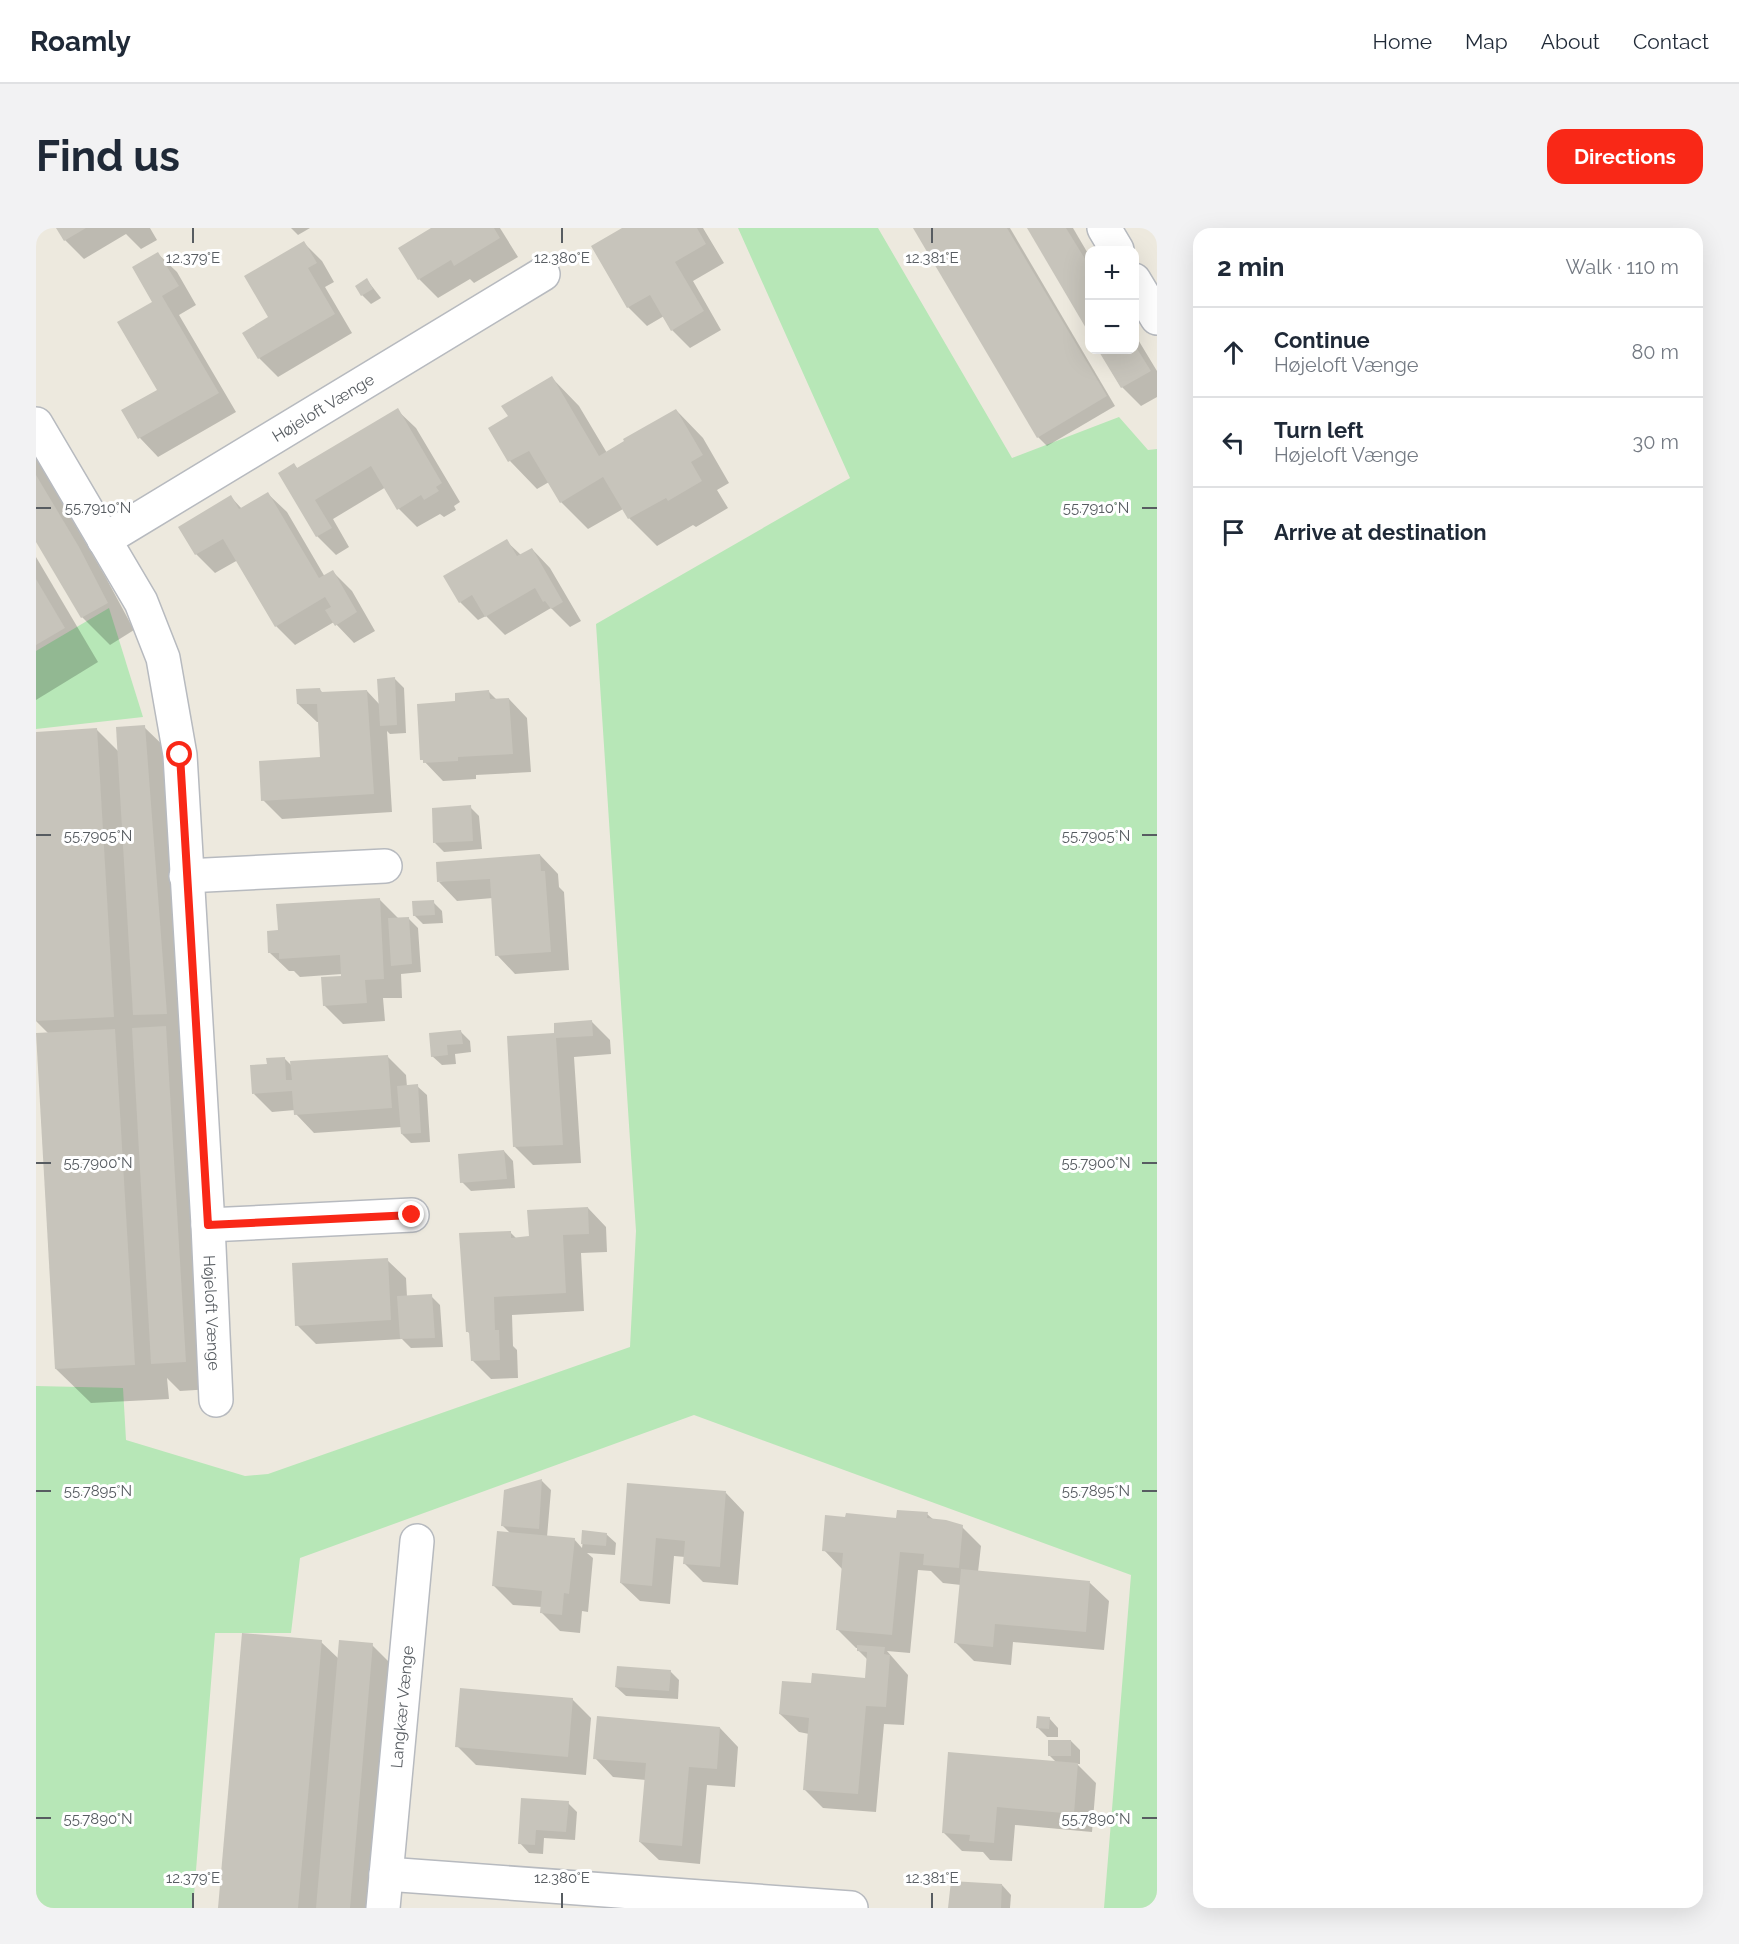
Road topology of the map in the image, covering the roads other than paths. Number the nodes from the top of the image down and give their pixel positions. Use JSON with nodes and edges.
{"nodes":[{"id":1,"x":1104,"y":228,"type":"edge"},
{"id":2,"x":1115,"y":246,"type":"edge"},
{"id":3,"x":543,"y":274,"type":"dead end"},
{"id":4,"x":1139,"y":288,"type":"edge"},
{"id":5,"x":1157,"y":318,"type":"edge"},
{"id":6,"x":36,"y":424,"type":"edge"},
{"id":7,"x":104,"y":540,"type":"junction"},
{"id":8,"x":385,"y":866,"type":"dead end"},
{"id":9,"x":186,"y":876,"type":"junction"},
{"id":10,"x":412,"y":1215,"type":"dead end"},
{"id":11,"x":208,"y":1225,"type":"junction"},
{"id":12,"x":216,"y":1400,"type":"dead end"},
{"id":13,"x":417,"y":1540,"type":"dead end"},
{"id":14,"x":386,"y":1874,"type":"junction"},
{"id":15,"x":383,"y":1908,"type":"edge"},
{"id":16,"x":850,"y":1908,"type":"edge"}],
"edges":[{"from":1,"to":2,"type":"street"},
{"from":3,"to":7,"type":"street","name":"Højeloft Vænge"},
{"from":4,"to":5,"type":"street"},
{"from":6,"to":7,"type":"street","name":"Højeloft Vænge"},
{"from":7,"to":9,"type":"street","name":"Højeloft Vænge"},
{"from":8,"to":9,"type":"street"},
{"from":9,"to":11,"type":"street","name":"Højeloft Vænge"},
{"from":10,"to":11,"type":"street"},
{"from":11,"to":12,"type":"street","name":"Højeloft Vænge"},
{"from":13,"to":14,"type":"street","name":"Langkær Vænge"},
{"from":14,"to":15,"type":"street","name":"Langkær Vænge"},
{"from":14,"to":16,"type":"street"}]}
